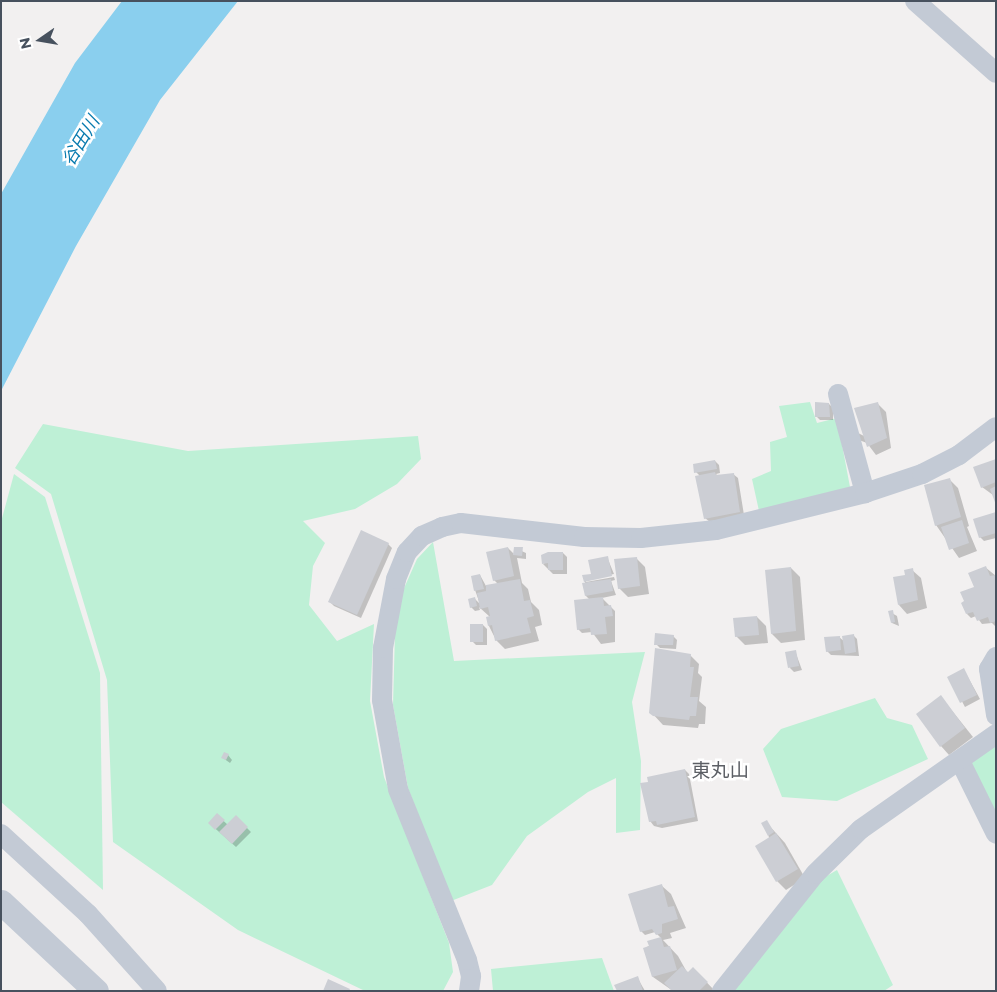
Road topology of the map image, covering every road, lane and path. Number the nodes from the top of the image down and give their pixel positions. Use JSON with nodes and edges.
{"nodes":[{"id":1,"x":915,"y":1,"type":"edge"},
{"id":2,"x":996,"y":73,"type":"edge"},
{"id":3,"x":838,"y":394,"type":"dead end"},
{"id":4,"x":995,"y":429,"type":"edge"},
{"id":5,"x":865,"y":493,"type":"junction"},
{"id":6,"x":996,"y":657,"type":"edge"},
{"id":7,"x":996,"y":715,"type":"edge"},
{"id":8,"x":996,"y":734,"type":"edge"},
{"id":9,"x":960,"y":761,"type":"junction"},
{"id":10,"x":1,"y":834,"type":"edge"},
{"id":11,"x":996,"y":834,"type":"edge"},
{"id":12,"x":1,"y":902,"type":"edge"},
{"id":13,"x":96,"y":991,"type":"edge"},
{"id":14,"x":157,"y":991,"type":"edge"},
{"id":15,"x":469,"y":991,"type":"edge"},
{"id":16,"x":722,"y":991,"type":"edge"}],
"edges":[{"from":1,"to":2,"type":"street"},
{"from":3,"to":5,"type":"street"},
{"from":4,"to":5,"type":"street"},
{"from":5,"to":15,"type":"street"},
{"from":6,"to":7,"type":"street"},
{"from":8,"to":9,"type":"street"},
{"from":9,"to":11,"type":"street"},
{"from":9,"to":16,"type":"street"},
{"from":10,"to":14,"type":"street"},
{"from":12,"to":13,"type":"street"}]}
